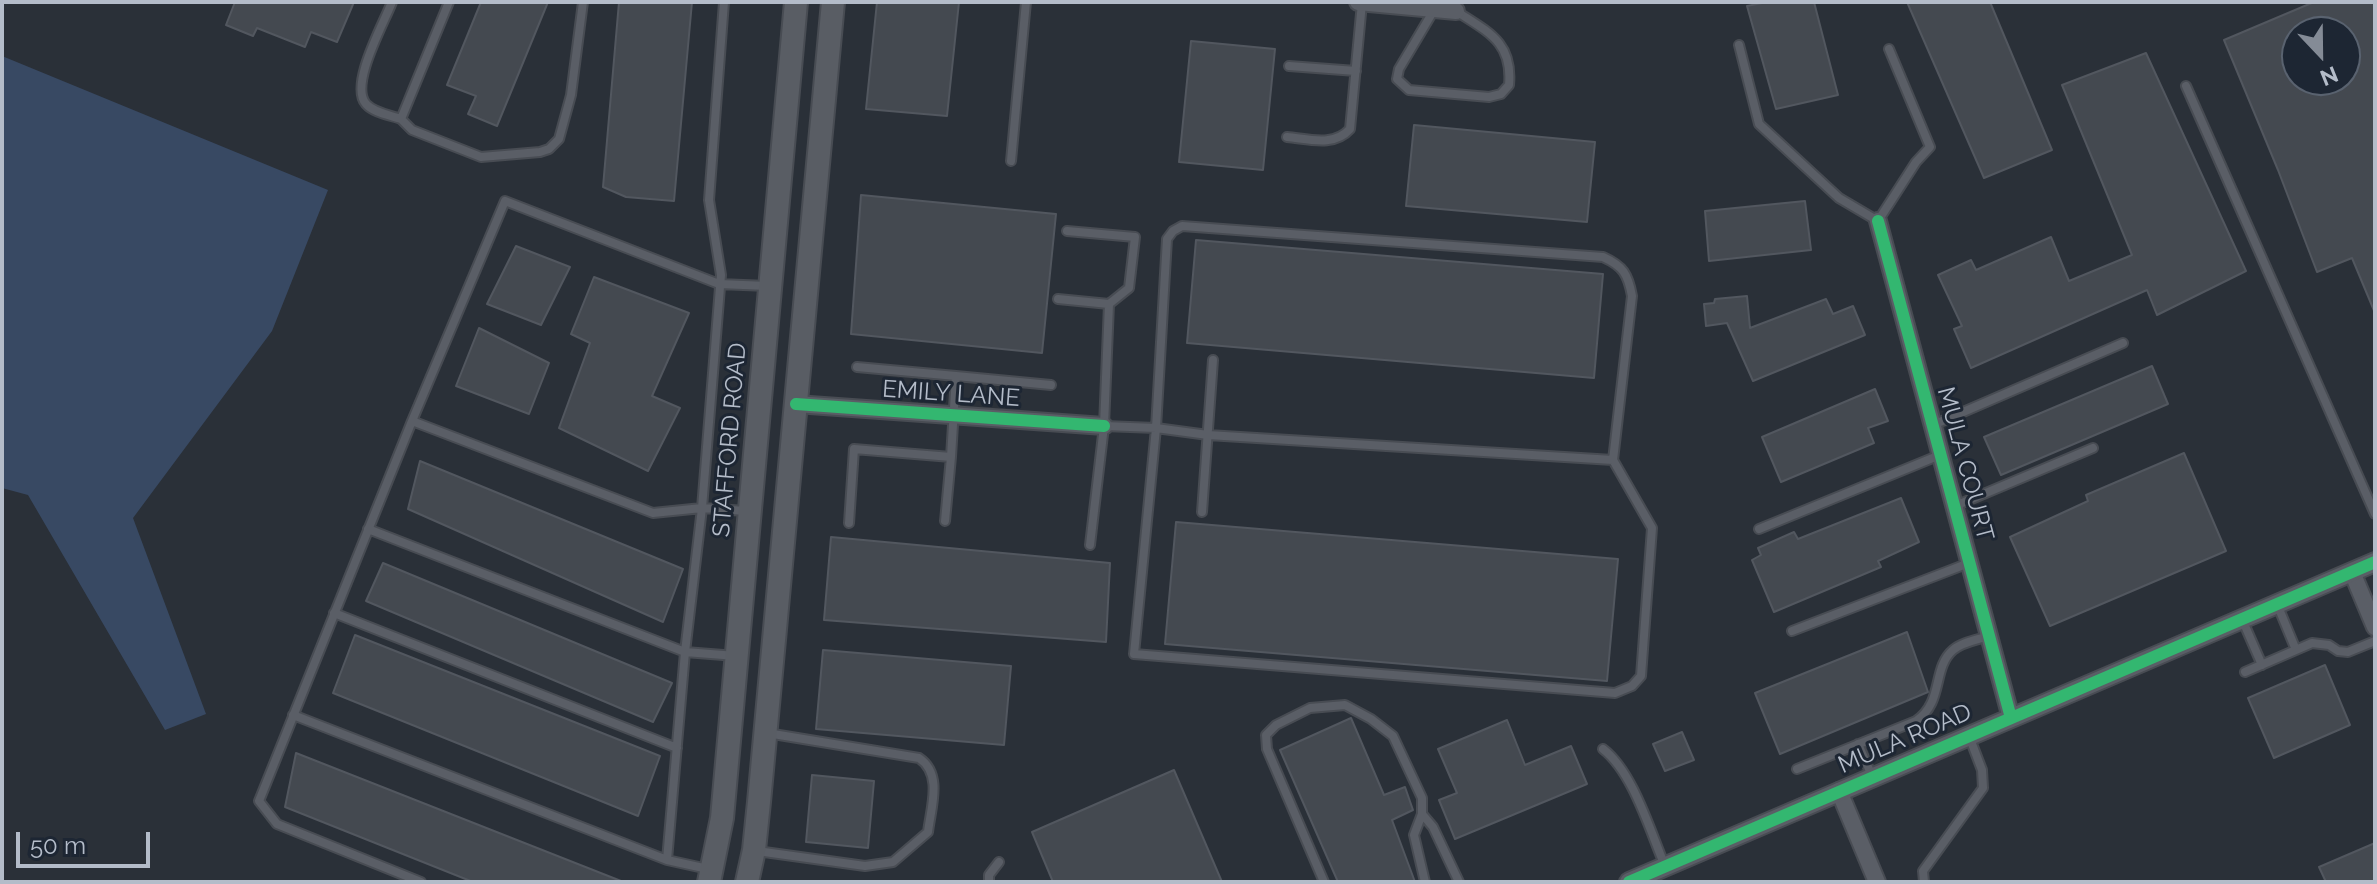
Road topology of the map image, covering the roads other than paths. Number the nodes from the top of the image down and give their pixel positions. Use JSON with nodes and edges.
{"nodes":[{"id":1,"x":392,"y":2,"type":"edge"},
{"id":2,"x":449,"y":2,"type":"edge"},
{"id":3,"x":583,"y":2,"type":"edge"},
{"id":4,"x":724,"y":2,"type":"edge"},
{"id":5,"x":796,"y":2,"type":"edge"},
{"id":6,"x":833,"y":2,"type":"edge"},
{"id":7,"x":1026,"y":2,"type":"edge"},
{"id":8,"x":1360,"y":2,"type":"edge"},
{"id":9,"x":1403,"y":4,"type":"edge"},
{"id":10,"x":1435,"y":8,"type":"junction"},
{"id":11,"x":1456,"y":11,"type":"joint"},
{"id":12,"x":1739,"y":45,"type":"dead end"},
{"id":13,"x":1889,"y":49,"type":"dead end"},
{"id":14,"x":1289,"y":66,"type":"dead end"},
{"id":15,"x":1356,"y":71,"type":"junction"},
{"id":16,"x":2186,"y":86,"type":"dead end"},
{"id":17,"x":401,"y":119,"type":"junction"},
{"id":18,"x":1287,"y":137,"type":"dead end"},
{"id":19,"x":1011,"y":161,"type":"dead end"},
{"id":20,"x":1878,"y":221,"type":"junction"},
{"id":21,"x":1067,"y":231,"type":"dead end"},
{"id":22,"x":719,"y":284,"type":"junction"},
{"id":23,"x":769,"y":286,"type":"junction"},
{"id":24,"x":806,"y":291,"type":"junction"},
{"id":25,"x":1058,"y":299,"type":"dead end"},
{"id":26,"x":1109,"y":304,"type":"junction"},
{"id":27,"x":2123,"y":343,"type":"dead end"},
{"id":28,"x":1213,"y":360,"type":"dead end"},
{"id":29,"x":857,"y":367,"type":"dead end"},
{"id":30,"x":956,"y":376,"type":"junction"},
{"id":31,"x":1051,"y":385,"type":"dead end"},
{"id":32,"x":796,"y":404,"type":"junction"},
{"id":33,"x":954,"y":416,"type":"junction"},
{"id":34,"x":412,"y":421,"type":"junction"},
{"id":35,"x":1932,"y":425,"type":"junction"},
{"id":36,"x":1104,"y":426,"type":"junction"},
{"id":37,"x":1156,"y":428,"type":"junction"},
{"id":38,"x":1208,"y":435,"type":"junction"},
{"id":39,"x":2093,"y":448,"type":"dead end"},
{"id":40,"x":1940,"y":455,"type":"junction"},
{"id":41,"x":951,"y":457,"type":"junction"},
{"id":42,"x":1613,"y":460,"type":"junction"},
{"id":43,"x":1954,"y":506,"type":"junction"},
{"id":44,"x":702,"y":508,"type":"junction"},
{"id":45,"x":751,"y":511,"type":"junction"},
{"id":46,"x":1202,"y":512,"type":"dead end"},
{"id":47,"x":2375,"y":514,"type":"edge"},
{"id":48,"x":945,"y":521,"type":"dead end"},
{"id":49,"x":849,"y":523,"type":"dead end"},
{"id":50,"x":368,"y":529,"type":"junction"},
{"id":51,"x":1759,"y":529,"type":"dead end"},
{"id":52,"x":1090,"y":545,"type":"dead end"},
{"id":53,"x":2375,"y":562,"type":"edge"},
{"id":54,"x":1969,"y":563,"type":"junction"},
{"id":55,"x":2352,"y":572,"type":"junction"},
{"id":56,"x":2277,"y":604,"type":"junction"},
{"id":57,"x":334,"y":613,"type":"junction"},
{"id":58,"x":2242,"y":619,"type":"junction"},
{"id":59,"x":2375,"y":627,"type":"edge"},
{"id":60,"x":1792,"y":631,"type":"dead end"},
{"id":61,"x":1989,"y":636,"type":"junction"},
{"id":62,"x":2375,"y":641,"type":"edge"},
{"id":63,"x":2296,"y":650,"type":"junction"},
{"id":64,"x":685,"y":652,"type":"junction"},
{"id":65,"x":736,"y":656,"type":"junction"},
{"id":66,"x":772,"y":662,"type":"junction"},
{"id":67,"x":2262,"y":665,"type":"junction"},
{"id":68,"x":2245,"y":672,"type":"dead end"},
{"id":69,"x":293,"y":715,"type":"junction"},
{"id":70,"x":2011,"y":718,"type":"junction"},
{"id":71,"x":766,"y":733,"type":"junction"},
{"id":72,"x":1969,"y":736,"type":"junction"},
{"id":73,"x":1858,"y":744,"type":"junction"},
{"id":74,"x":677,"y":748,"type":"junction"},
{"id":75,"x":1603,"y":749,"type":"dead end"},
{"id":76,"x":1797,"y":769,"type":"dead end"},
{"id":77,"x":1872,"y":777,"type":"junction"},
{"id":78,"x":1839,"y":791,"type":"junction"},
{"id":79,"x":1422,"y":814,"type":"junction"},
{"id":80,"x":754,"y":850,"type":"junction"},
{"id":81,"x":667,"y":860,"type":"junction"},
{"id":82,"x":999,"y":862,"type":"dead end"},
{"id":83,"x":1666,"y":866,"type":"junction"},
{"id":84,"x":711,"y":876,"type":"edge"},
{"id":85,"x":421,"y":882,"type":"edge"},
{"id":86,"x":747,"y":882,"type":"edge"},
{"id":87,"x":989,"y":882,"type":"edge"},
{"id":88,"x":1324,"y":882,"type":"edge"},
{"id":89,"x":1425,"y":882,"type":"edge"},
{"id":90,"x":1459,"y":882,"type":"edge"},
{"id":91,"x":1629,"y":882,"type":"edge"},
{"id":92,"x":1877,"y":882,"type":"edge"},
{"id":93,"x":1924,"y":882,"type":"edge"}],
"edges":[{"from":1,"to":17,"type":"lane"},
{"from":2,"to":17,"type":"lane"},
{"from":3,"to":17,"type":"lane"},
{"from":4,"to":22,"type":"lane"},
{"from":5,"to":23,"type":"main road","name":"STAFFORD ROAD"},
{"from":6,"to":24,"type":"main road"},
{"from":7,"to":19,"type":"lane"},
{"from":8,"to":9,"type":"street"},
{"from":8,"to":15,"type":"lane"},
{"from":9,"to":10,"type":"street"},
{"from":10,"to":11,"type":"street"},
{"from":10,"to":11,"type":"lane"},
{"from":12,"to":20,"type":"lane"},
{"from":13,"to":20,"type":"lane"},
{"from":14,"to":15,"type":"lane"},
{"from":15,"to":18,"type":"lane"},
{"from":16,"to":47,"type":"lane"},
{"from":20,"to":35,"type":"street","name":"MULA COURT"},
{"from":21,"to":26,"type":"lane"},
{"from":22,"to":23,"type":"lane"},
{"from":22,"to":34,"type":"lane"},
{"from":22,"to":44,"type":"lane"},
{"from":23,"to":24,"type":"main road"},
{"from":23,"to":45,"type":"main road","name":"STAFFORD ROAD"},
{"from":24,"to":32,"type":"main road"},
{"from":25,"to":26,"type":"lane"},
{"from":26,"to":36,"type":"lane"},
{"from":27,"to":35,"type":"lane"},
{"from":28,"to":38,"type":"lane"},
{"from":29,"to":30,"type":"lane"},
{"from":30,"to":31,"type":"lane"},
{"from":30,"to":33,"type":"lane"},
{"from":32,"to":33,"type":"street","name":"EMILY LANE"},
{"from":32,"to":66,"type":"main road"},
{"from":33,"to":36,"type":"street","name":"EMILY LANE"},
{"from":33,"to":41,"type":"lane"},
{"from":34,"to":44,"type":"lane"},
{"from":34,"to":50,"type":"lane"},
{"from":35,"to":40,"type":"street","name":"MULA COURT"},
{"from":36,"to":37,"type":"lane"},
{"from":36,"to":52,"type":"lane"},
{"from":37,"to":38,"type":"lane"},
{"from":37,"to":42,"type":"lane"},
{"from":37,"to":42,"type":"lane"},
{"from":38,"to":42,"type":"lane"},
{"from":38,"to":46,"type":"lane"},
{"from":39,"to":43,"type":"lane"},
{"from":40,"to":43,"type":"street","name":"MULA COURT"},
{"from":40,"to":51,"type":"lane"},
{"from":41,"to":48,"type":"lane"},
{"from":41,"to":49,"type":"lane"},
{"from":43,"to":54,"type":"street","name":"MULA COURT"},
{"from":44,"to":45,"type":"lane"},
{"from":44,"to":64,"type":"lane"},
{"from":45,"to":65,"type":"main road","name":"STAFFORD ROAD"},
{"from":50,"to":57,"type":"lane"},
{"from":50,"to":64,"type":"lane"},
{"from":53,"to":55,"type":"street","name":"MULA ROAD"},
{"from":54,"to":60,"type":"lane"},
{"from":54,"to":61,"type":"street","name":"MULA COURT"},
{"from":55,"to":56,"type":"street","name":"MULA ROAD"},
{"from":55,"to":59,"type":"street"},
{"from":56,"to":58,"type":"street","name":"MULA ROAD"},
{"from":56,"to":63,"type":"lane"},
{"from":57,"to":69,"type":"lane"},
{"from":57,"to":74,"type":"lane"},
{"from":58,"to":67,"type":"lane"},
{"from":58,"to":70,"type":"street","name":"MULA ROAD"},
{"from":61,"to":70,"type":"street","name":"MULA COURT"},
{"from":61,"to":73,"type":"lane"},
{"from":62,"to":63,"type":"lane"},
{"from":63,"to":67,"type":"lane"},
{"from":64,"to":65,"type":"lane"},
{"from":64,"to":74,"type":"lane"},
{"from":65,"to":66,"type":"main road"},
{"from":65,"to":84,"type":"main road","name":"STAFFORD ROAD"},
{"from":66,"to":71,"type":"main road"},
{"from":67,"to":68,"type":"lane"},
{"from":69,"to":81,"type":"lane"},
{"from":69,"to":85,"type":"lane"},
{"from":70,"to":72,"type":"street","name":"MULA ROAD"},
{"from":71,"to":80,"type":"main road"},
{"from":71,"to":80,"type":"lane"},
{"from":72,"to":77,"type":"street","name":"MULA ROAD"},
{"from":72,"to":93,"type":"lane"},
{"from":73,"to":76,"type":"lane"},
{"from":73,"to":77,"type":"lane"},
{"from":74,"to":81,"type":"lane"},
{"from":75,"to":83,"type":"lane"},
{"from":77,"to":78,"type":"street","name":"MULA ROAD"},
{"from":78,"to":83,"type":"street","name":"MULA ROAD"},
{"from":78,"to":92,"type":"street"},
{"from":79,"to":88,"type":"lane"},
{"from":79,"to":89,"type":"lane"},
{"from":79,"to":90,"type":"lane"},
{"from":80,"to":86,"type":"main road"},
{"from":81,"to":84,"type":"lane"},
{"from":82,"to":87,"type":"lane"},
{"from":83,"to":91,"type":"street","name":"MULA ROAD"}]}
